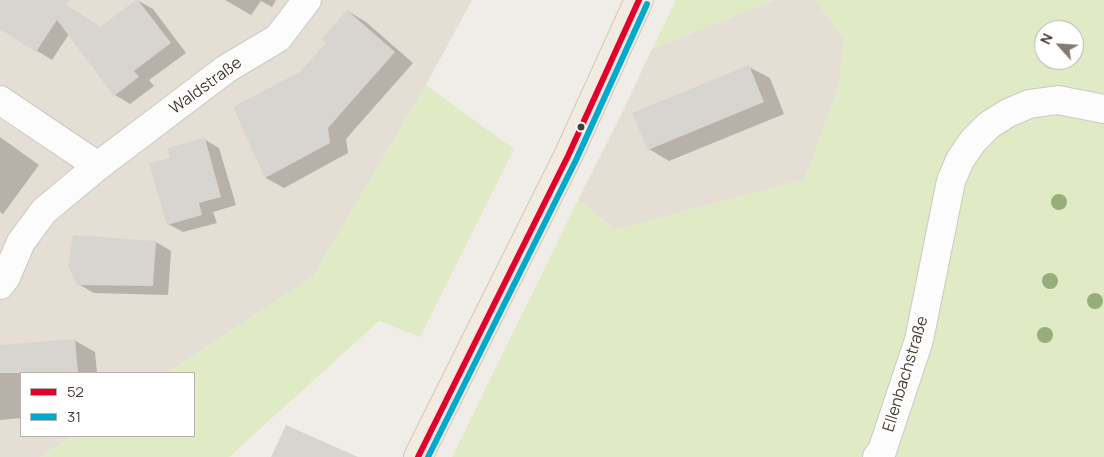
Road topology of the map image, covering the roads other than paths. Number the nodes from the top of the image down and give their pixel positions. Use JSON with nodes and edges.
{"nodes":[{"id":1,"x":307,"y":0,"type":"edge"},
{"id":2,"x":639,"y":0,"type":"edge"},
{"id":3,"x":0,"y":100,"type":"edge"},
{"id":4,"x":1104,"y":109,"type":"edge"},
{"id":5,"x":98,"y":166,"type":"junction"},
{"id":6,"x":0,"y":285,"type":"edge"},
{"id":7,"x":418,"y":457,"type":"edge"},
{"id":8,"x":876,"y":457,"type":"edge"}],
"edges":[{"from":1,"to":5,"type":"street","name":"Waldstraße"},
{"from":2,"to":7,"type":"main road"},
{"from":3,"to":5,"type":"street"},
{"from":4,"to":8,"type":"street","name":"Ellenbachstraße"},
{"from":5,"to":6,"type":"street","name":"Waldstraße"}]}
